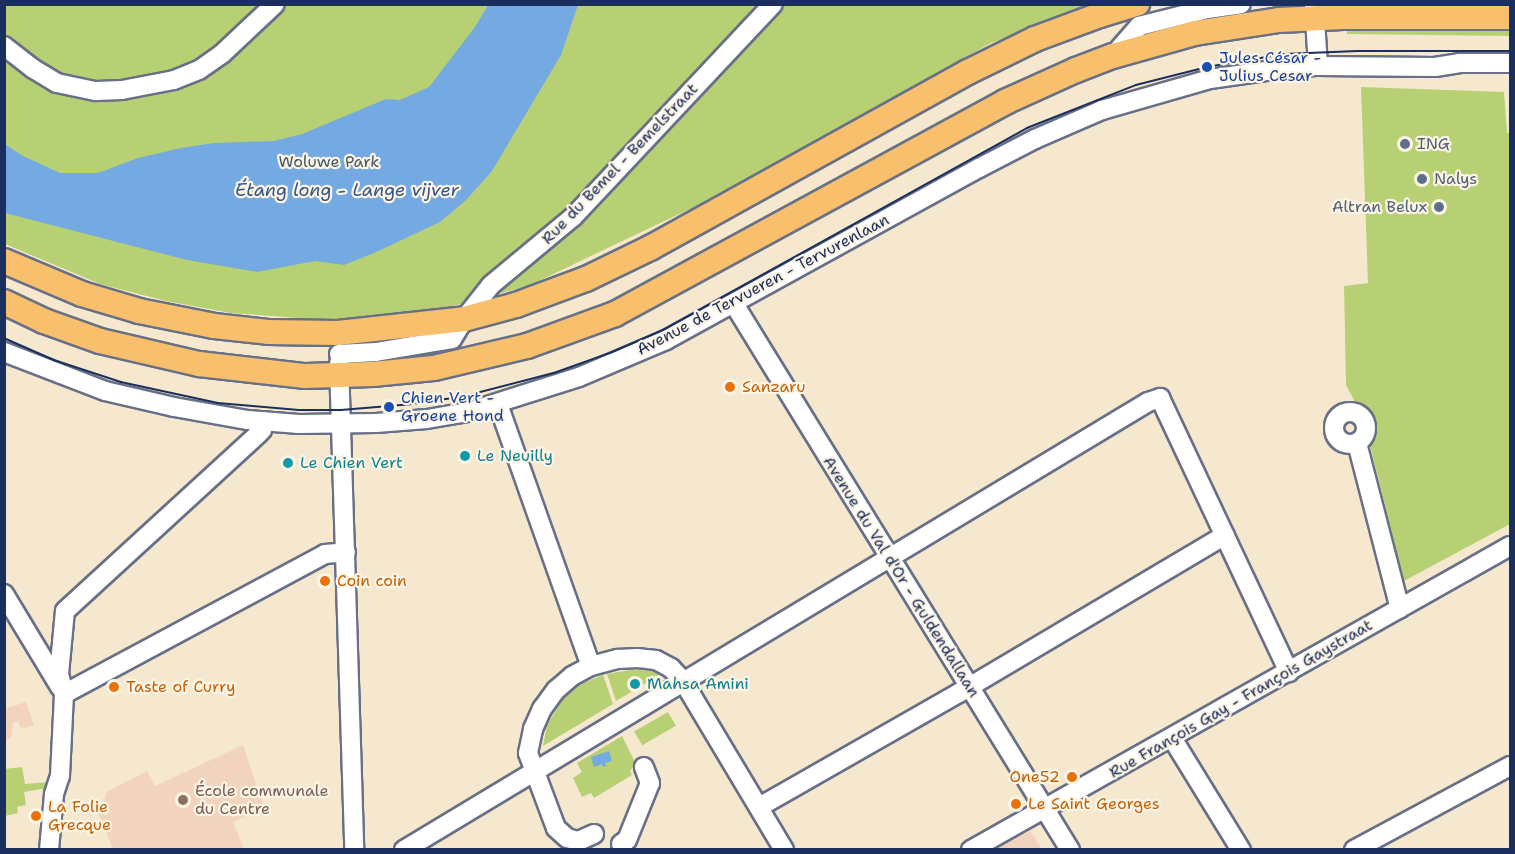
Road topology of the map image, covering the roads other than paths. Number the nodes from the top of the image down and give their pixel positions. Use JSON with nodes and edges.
{"nodes":[{"id":1,"x":275,"y":4,"type":"edge"},
{"id":2,"x":773,"y":4,"type":"edge"},
{"id":3,"x":1137,"y":4,"type":"edge"},
{"id":4,"x":1240,"y":4,"type":"edge"},
{"id":5,"x":1314,"y":11,"type":"edge"},
{"id":6,"x":1510,"y":17,"type":"edge"},
{"id":7,"x":4,"y":46,"type":"edge"},
{"id":8,"x":1113,"y":57,"type":"junction"},
{"id":9,"x":1510,"y":63,"type":"edge"},
{"id":10,"x":1318,"y":66,"type":"junction"},
{"id":11,"x":4,"y":261,"type":"edge"},
{"id":12,"x":4,"y":302,"type":"edge"},
{"id":13,"x":734,"y":304,"type":"junction"},
{"id":14,"x":464,"y":319,"type":"junction"},
{"id":15,"x":4,"y":352,"type":"edge"},
{"id":16,"x":339,"y":354,"type":"junction"},
{"id":17,"x":498,"y":404,"type":"junction"},
{"id":18,"x":263,"y":421,"type":"junction"},
{"id":19,"x":342,"y":424,"type":"junction"},
{"id":20,"x":1357,"y":443,"type":"dead end"},
{"id":21,"x":1225,"y":535,"type":"junction"},
{"id":22,"x":1510,"y":546,"type":"edge"},
{"id":23,"x":346,"y":552,"type":"junction"},
{"id":24,"x":889,"y":559,"type":"junction"},
{"id":25,"x":4,"y":594,"type":"edge"},
{"id":26,"x":1400,"y":609,"type":"junction"},
{"id":27,"x":591,"y":666,"type":"junction"},
{"id":28,"x":1289,"y":672,"type":"junction"},
{"id":29,"x":683,"y":681,"type":"junction"},
{"id":30,"x":969,"y":687,"type":"junction"},
{"id":31,"x":64,"y":694,"type":"junction"},
{"id":32,"x":1172,"y":738,"type":"junction"},
{"id":33,"x":1510,"y":766,"type":"edge"},
{"id":34,"x":644,"y":767,"type":"dead end"},
{"id":35,"x":536,"y":771,"type":"junction"},
{"id":36,"x":759,"y":807,"type":"junction"},
{"id":37,"x":1045,"y":809,"type":"junction"},
{"id":38,"x":594,"y":834,"type":"dead end"},
{"id":39,"x":621,"y":844,"type":"dead end"},
{"id":40,"x":49,"y":849,"type":"edge"},
{"id":41,"x":354,"y":849,"type":"edge"},
{"id":42,"x":404,"y":849,"type":"edge"},
{"id":43,"x":784,"y":849,"type":"edge"},
{"id":44,"x":971,"y":849,"type":"edge"},
{"id":45,"x":1070,"y":849,"type":"edge"},
{"id":46,"x":1241,"y":849,"type":"edge"},
{"id":47,"x":1354,"y":849,"type":"edge"}],
"edges":[{"from":1,"to":7,"type":"street"},
{"from":2,"to":14,"type":"street","name":"Rue du Bemel - Bemelstraat"},
{"from":3,"to":14,"type":"main road"},
{"from":4,"to":8,"type":"street"},
{"from":5,"to":6,"type":"main road"},
{"from":5,"to":8,"type":"main road"},
{"from":5,"to":10,"type":"street"},
{"from":8,"to":16,"type":"main road"},
{"from":9,"to":10,"type":"street","name":"Avenue de Tervueren - Tervurenlaan"},
{"from":10,"to":13,"type":"street","name":"Avenue de Tervueren - Tervurenlaan"},
{"from":11,"to":16,"type":"main road"},
{"from":12,"to":16,"type":"main road"},
{"from":13,"to":17,"type":"street","name":"Avenue de Tervueren - Tervurenlaan"},
{"from":13,"to":24,"type":"street","name":"Avenue du Val d'Or - Guldendallaan"},
{"from":14,"to":16,"type":"main road"},
{"from":15,"to":18,"type":"street","name":"Avenue de Tervueren - Tervurenlaan"},
{"from":16,"to":19,"type":"street"},
{"from":17,"to":19,"type":"street","name":"Avenue de Tervueren - Tervurenlaan"},
{"from":17,"to":27,"type":"street"},
{"from":18,"to":19,"type":"street","name":"Avenue de Tervueren - Tervurenlaan"},
{"from":18,"to":31,"type":"street"},
{"from":19,"to":23,"type":"street"},
{"from":20,"to":26,"type":"street"},
{"from":21,"to":24,"type":"street"},
{"from":21,"to":28,"type":"street"},
{"from":21,"to":30,"type":"street"},
{"from":22,"to":26,"type":"street","name":"Rue François Gay - François Gaystraat"},
{"from":23,"to":31,"type":"street"},
{"from":23,"to":41,"type":"street"},
{"from":24,"to":29,"type":"street"},
{"from":24,"to":30,"type":"street","name":"Avenue du Val d'Or - Guldendallaan"},
{"from":25,"to":31,"type":"street"},
{"from":26,"to":28,"type":"street","name":"Rue François Gay - François Gaystraat"},
{"from":27,"to":29,"type":"street"},
{"from":27,"to":35,"type":"street"},
{"from":28,"to":32,"type":"street","name":"Rue François Gay - François Gaystraat"},
{"from":29,"to":35,"type":"street"},
{"from":29,"to":36,"type":"street"},
{"from":30,"to":36,"type":"street"},
{"from":30,"to":37,"type":"street","name":"Avenue du Val d'Or - Guldendallaan"},
{"from":31,"to":40,"type":"street"},
{"from":32,"to":37,"type":"street","name":"Rue François Gay - François Gaystraat"},
{"from":32,"to":46,"type":"street"},
{"from":33,"to":47,"type":"street"},
{"from":34,"to":39,"type":"street"},
{"from":35,"to":38,"type":"street"},
{"from":35,"to":42,"type":"street"},
{"from":36,"to":43,"type":"street"},
{"from":37,"to":44,"type":"street","name":"Rue François Gay - François Gaystraat"},
{"from":37,"to":45,"type":"street","name":"Avenue du Val d'Or - Guldendallaan"}]}
